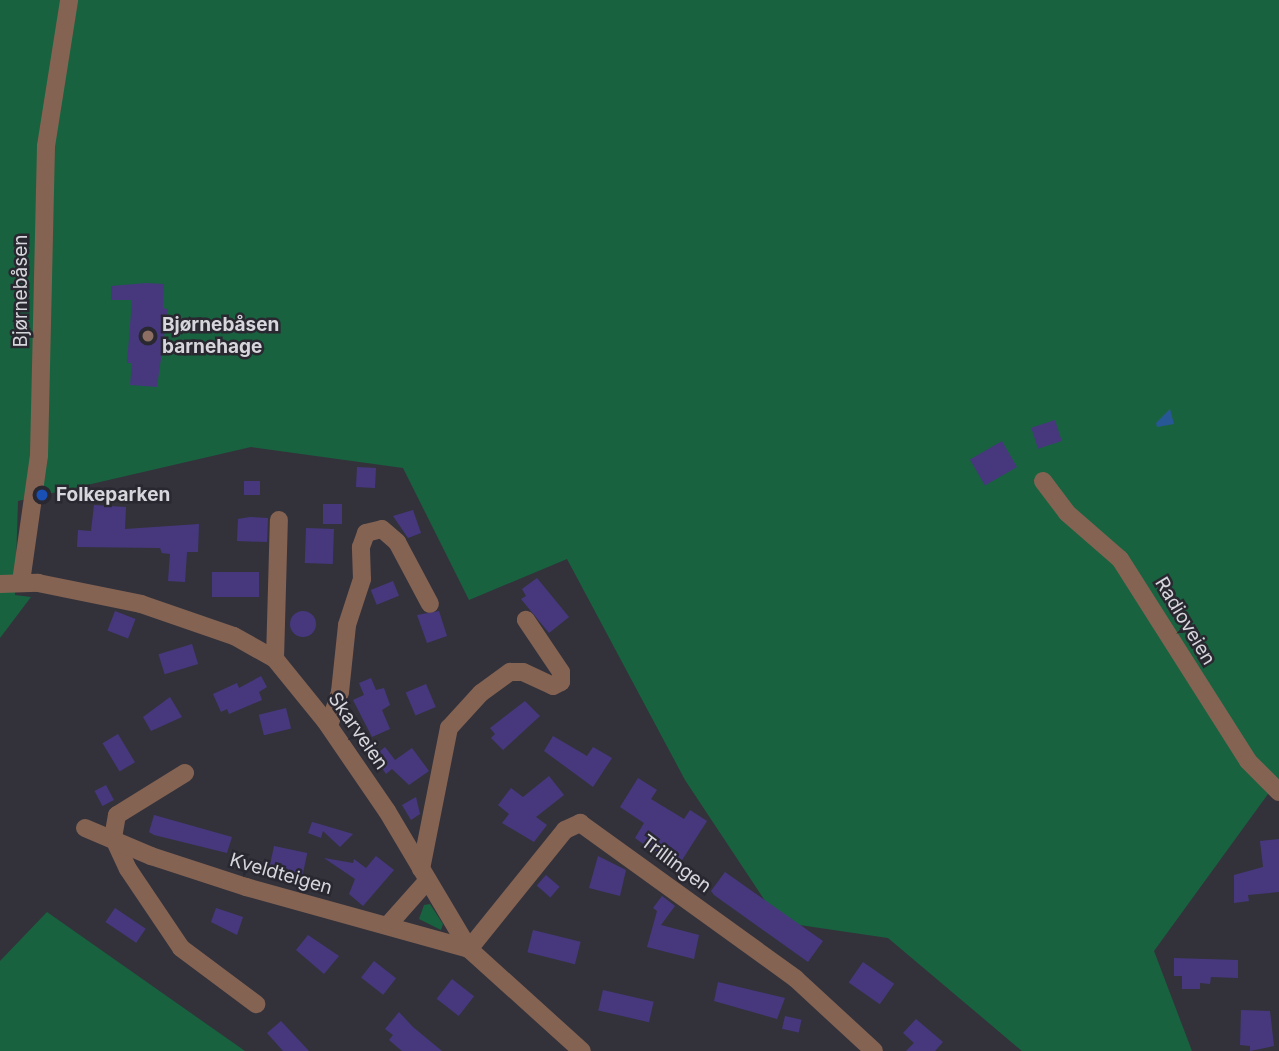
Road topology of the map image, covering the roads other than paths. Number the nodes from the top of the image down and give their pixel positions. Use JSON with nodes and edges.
{"nodes":[{"id":1,"x":69,"y":0,"type":"edge"},
{"id":2,"x":1043,"y":481,"type":"dead end"},
{"id":3,"x":279,"y":520,"type":"dead end"},
{"id":4,"x":21,"y":582,"type":"junction"},
{"id":5,"x":0,"y":584,"type":"edge"},
{"id":6,"x":430,"y":604,"type":"dead end"},
{"id":7,"x":526,"y":620,"type":"dead end"},
{"id":8,"x":275,"y":659,"type":"junction"},
{"id":9,"x":329,"y":726,"type":"junction"},
{"id":10,"x":185,"y":773,"type":"dead end"},
{"id":11,"x":1279,"y":792,"type":"edge"},
{"id":12,"x":85,"y":828,"type":"dead end"},
{"id":13,"x":113,"y":837,"type":"junction"},
{"id":14,"x":425,"y":875,"type":"junction"},
{"id":15,"x":388,"y":925,"type":"junction"},
{"id":16,"x":469,"y":949,"type":"junction"},
{"id":17,"x":256,"y":1004,"type":"dead end"},
{"id":18,"x":582,"y":1051,"type":"edge"},
{"id":19,"x":874,"y":1051,"type":"edge"}],
"edges":[{"from":1,"to":4,"type":"street","name":"Bjørnebåsen"},
{"from":2,"to":11,"type":"street","name":"Radioveien"},
{"from":3,"to":8,"type":"street"},
{"from":4,"to":5,"type":"street","name":"Skarveien"},
{"from":4,"to":8,"type":"street","name":"Skarveien"},
{"from":6,"to":9,"type":"street"},
{"from":7,"to":14,"type":"street"},
{"from":8,"to":9,"type":"street","name":"Skarveien"},
{"from":9,"to":14,"type":"street","name":"Skarveien"},
{"from":10,"to":13,"type":"street"},
{"from":12,"to":13,"type":"street","name":"Kveldteigen"},
{"from":13,"to":15,"type":"street","name":"Kveldteigen"},
{"from":13,"to":17,"type":"street"},
{"from":14,"to":15,"type":"street"},
{"from":14,"to":16,"type":"street","name":"Skarveien"},
{"from":15,"to":16,"type":"street","name":"Kveldteigen"},
{"from":16,"to":18,"type":"street","name":"Skarveien"},
{"from":16,"to":19,"type":"street","name":"Trillingen"}]}
